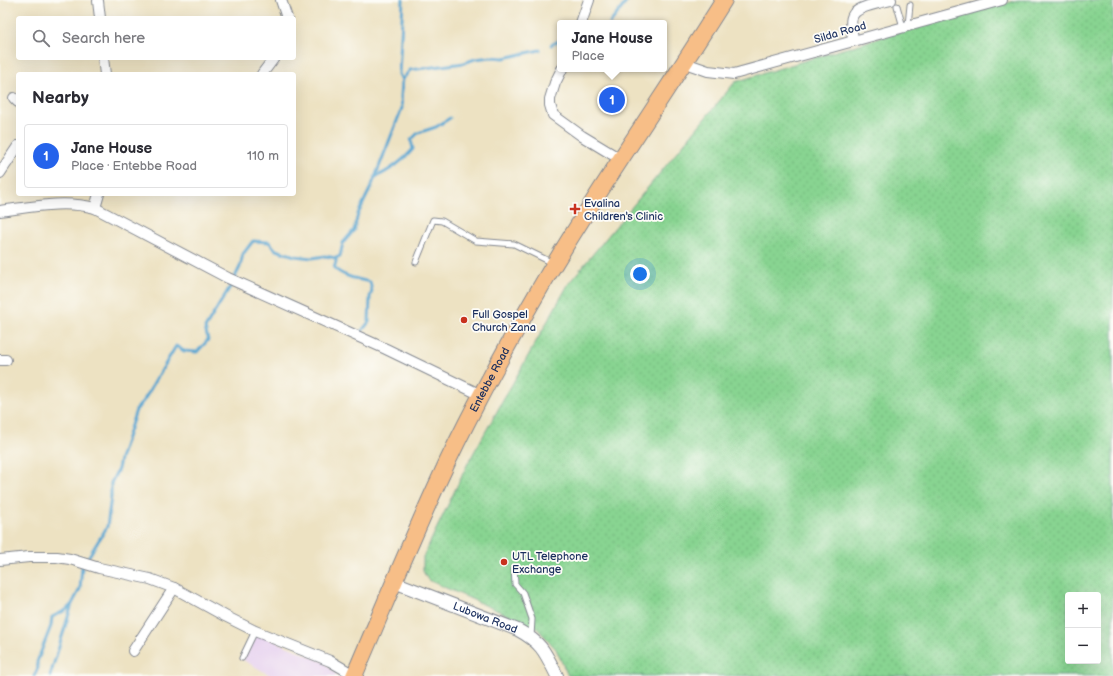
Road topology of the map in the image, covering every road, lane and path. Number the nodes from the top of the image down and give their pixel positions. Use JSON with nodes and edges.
{"nodes":[{"id":1,"x":100,"y":0,"type":"edge"},
{"id":2,"x":281,"y":0,"type":"edge"},
{"id":3,"x":589,"y":0,"type":"edge"},
{"id":4,"x":724,"y":0,"type":"edge"},
{"id":5,"x":1002,"y":0,"type":"edge"},
{"id":6,"x":894,"y":3,"type":"edge"},
{"id":7,"x":910,"y":5,"type":"dead end"},
{"id":8,"x":100,"y":16,"type":"edge"},
{"id":9,"x":286,"y":16,"type":"edge"},
{"id":10,"x":582,"y":20,"type":"edge"},
{"id":11,"x":906,"y":26,"type":"junction"},
{"id":12,"x":853,"y":40,"type":"junction"},
{"id":13,"x":103,"y":60,"type":"edge"},
{"id":14,"x":272,"y":60,"type":"edge"},
{"id":15,"x":685,"y":63,"type":"junction"},
{"id":16,"x":105,"y":72,"type":"edge"},
{"id":17,"x":264,"y":72,"type":"edge"},
{"id":18,"x":560,"y":72,"type":"edge"},
{"id":19,"x":16,"y":149,"type":"edge"},
{"id":20,"x":620,"y":159,"type":"junction"},
{"id":21,"x":0,"y":173,"type":"edge"},
{"id":22,"x":99,"y":196,"type":"edge"},
{"id":23,"x":96,"y":208,"type":"junction"},
{"id":24,"x":0,"y":211,"type":"edge"},
{"id":25,"x":416,"y":262,"type":"dead end"},
{"id":26,"x":554,"y":264,"type":"junction"},
{"id":27,"x":481,"y":395,"type":"junction"},
{"id":28,"x":0,"y":560,"type":"edge"},
{"id":29,"x":514,"y":568,"type":"dead end"},
{"id":30,"x":394,"y":582,"type":"junction"},
{"id":31,"x":174,"y":588,"type":"junction"},
{"id":32,"x":255,"y":631,"type":"junction"},
{"id":33,"x":531,"y":638,"type":"junction"},
{"id":34,"x":133,"y":651,"type":"dead end"},
{"id":35,"x":242,"y":658,"type":"dead end"},
{"id":36,"x":354,"y":676,"type":"edge"},
{"id":37,"x":557,"y":676,"type":"edge"}],
"edges":[{"from":1,"to":8,"type":"street"},
{"from":2,"to":9,"type":"street"},
{"from":3,"to":10,"type":"street"},
{"from":4,"to":15,"type":"main road","name":"Entebbe Road"},
{"from":5,"to":11,"type":"street","name":"Silda Road"},
{"from":6,"to":11,"type":"lane"},
{"from":6,"to":12,"type":"street"},
{"from":7,"to":11,"type":"lane"},
{"from":11,"to":12,"type":"street","name":"Silda Road"},
{"from":12,"to":15,"type":"street","name":"Silda Road"},
{"from":13,"to":16,"type":"street"},
{"from":14,"to":17,"type":"street"},
{"from":15,"to":20,"type":"main road","name":"Entebbe Road"},
{"from":18,"to":20,"type":"street"},
{"from":19,"to":21,"type":"street"},
{"from":20,"to":26,"type":"main road","name":"Entebbe Road"},
{"from":22,"to":23,"type":"street"},
{"from":23,"to":24,"type":"street"},
{"from":23,"to":27,"type":"street"},
{"from":25,"to":26,"type":"lane"},
{"from":26,"to":27,"type":"main road","name":"Entebbe Road"},
{"from":27,"to":30,"type":"main road","name":"Entebbe Road"},
{"from":28,"to":31,"type":"street"},
{"from":29,"to":33,"type":"lane"},
{"from":30,"to":33,"type":"street","name":"Lubowa Road"},
{"from":30,"to":36,"type":"main road","name":"Entebbe Road"},
{"from":31,"to":32,"type":"street"},
{"from":31,"to":34,"type":"street"},
{"from":32,"to":35,"type":"lane"},
{"from":32,"to":36,"type":"street"},
{"from":33,"to":37,"type":"street","name":"Lubowa Road"}]}
